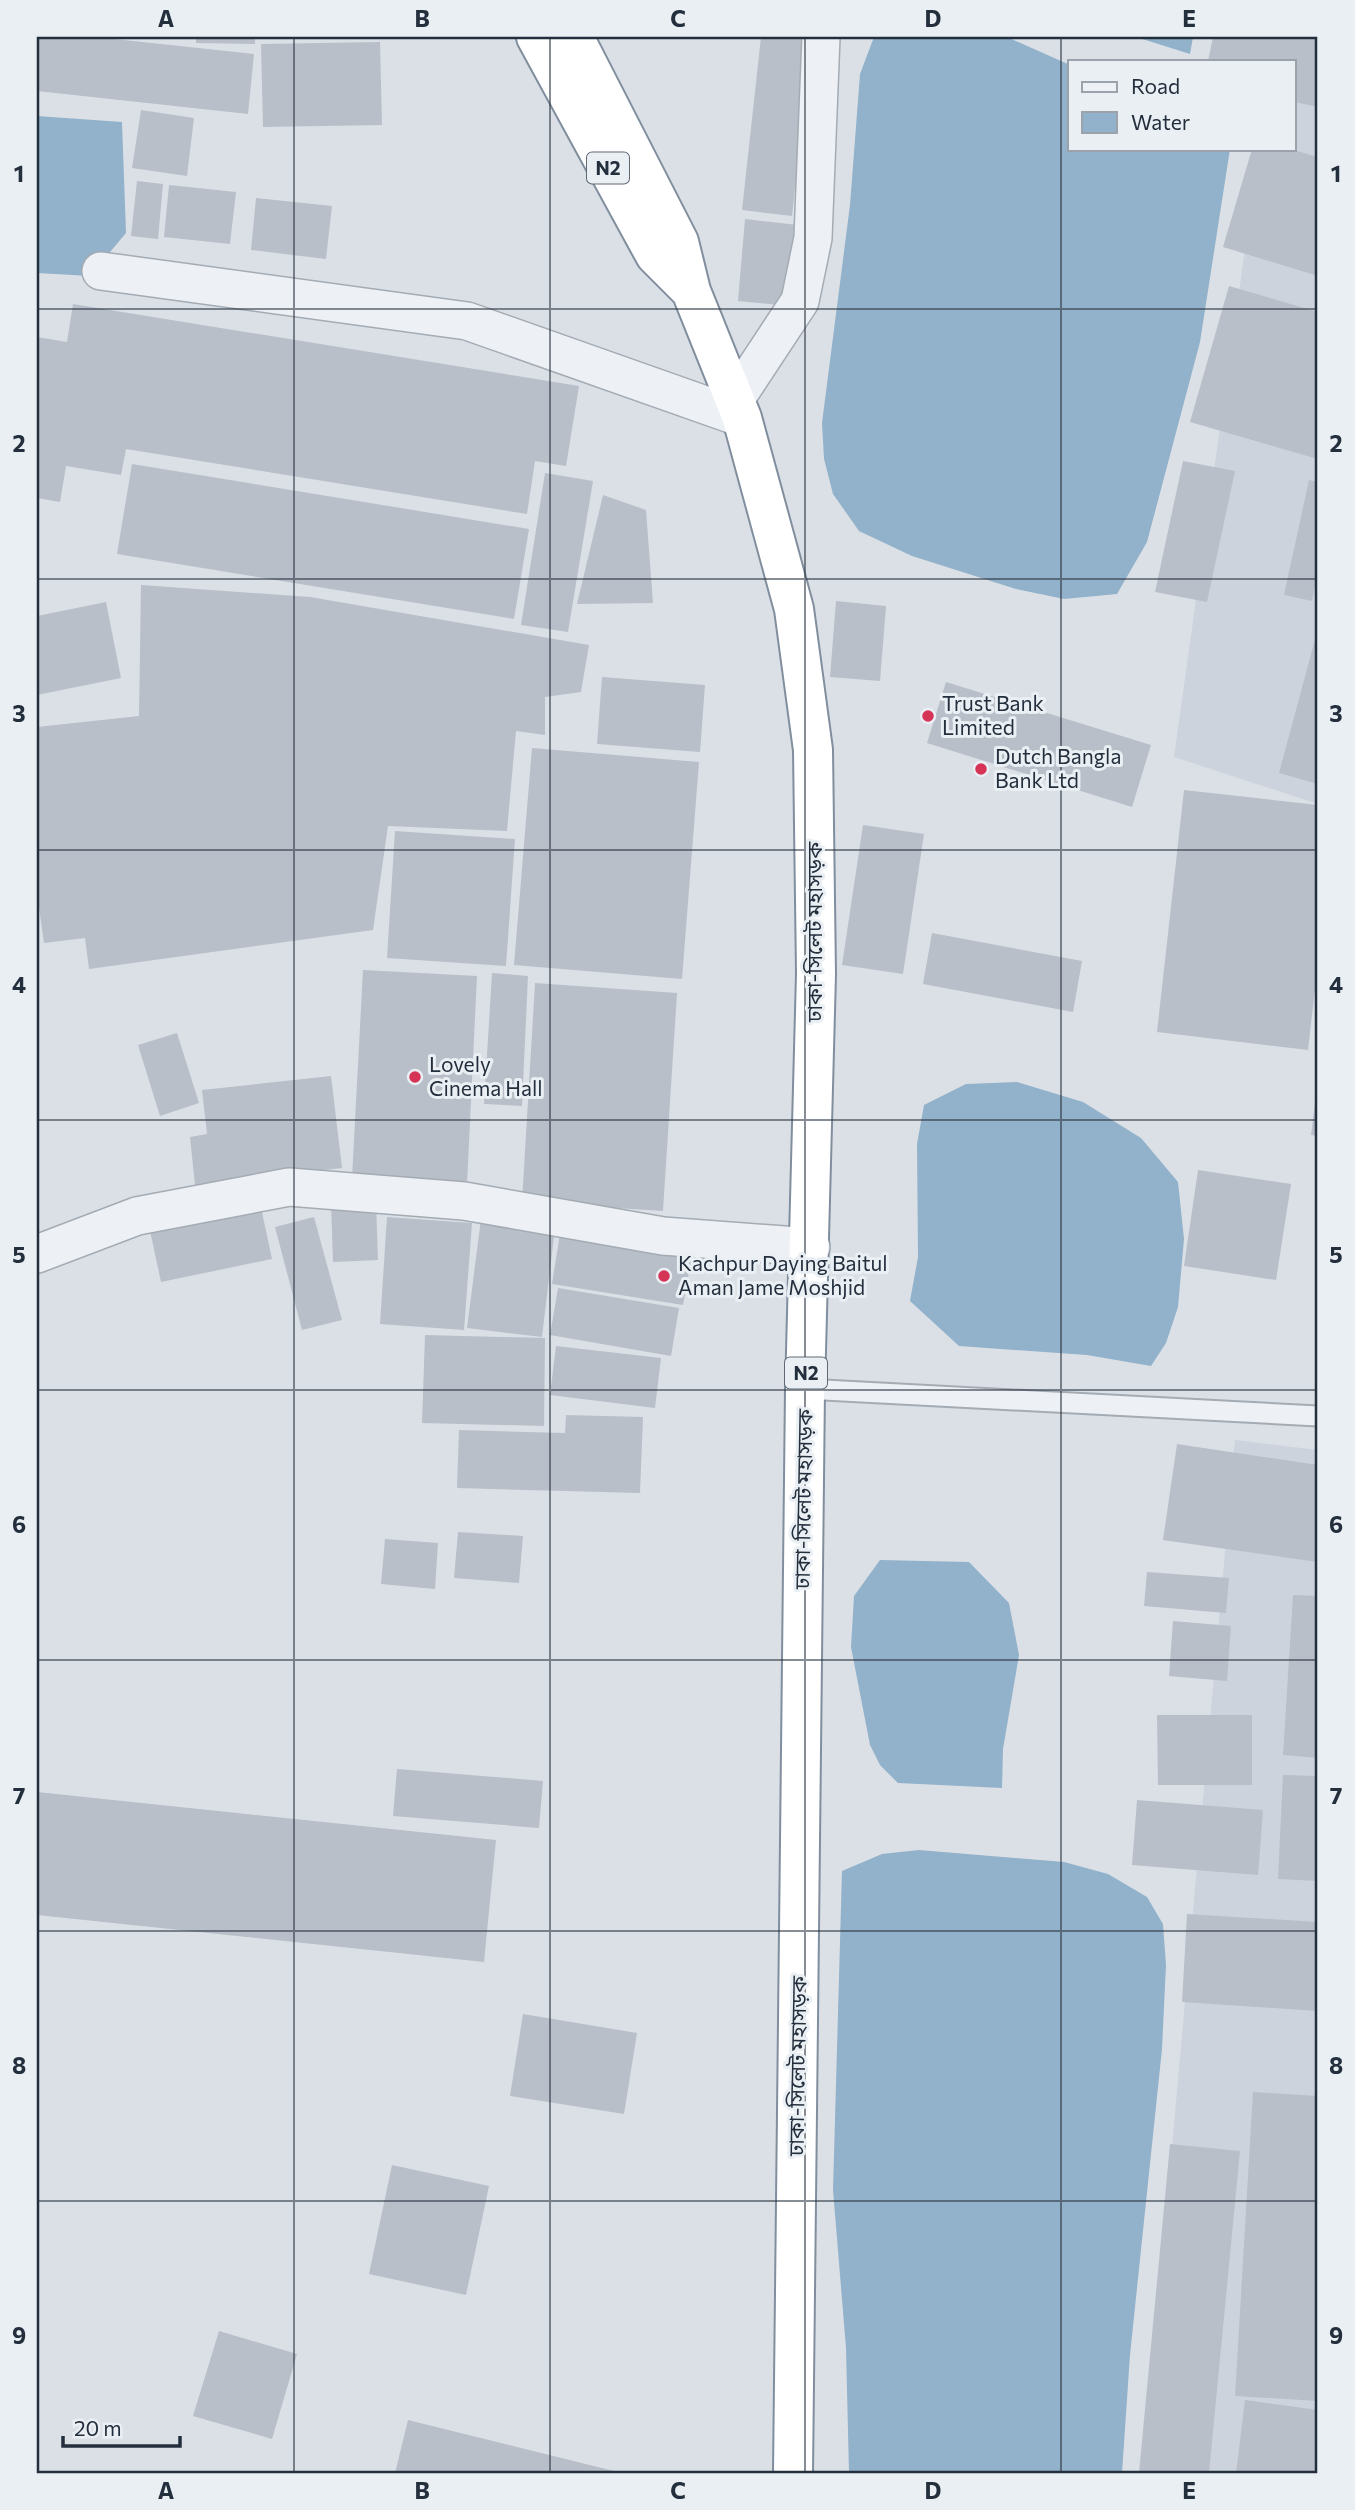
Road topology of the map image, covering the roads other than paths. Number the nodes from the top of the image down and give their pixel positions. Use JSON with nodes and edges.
{"nodes":[{"id":1,"x":536,"y":37,"type":"edge"},
{"id":2,"x":574,"y":37,"type":"edge"},
{"id":3,"x":821,"y":37,"type":"edge"},
{"id":4,"x":101,"y":271,"type":"dead end"},
{"id":5,"x":691,"y":291,"type":"junction"},
{"id":6,"x":739,"y":408,"type":"junction"},
{"id":7,"x":811,"y":1247,"type":"junction"},
{"id":8,"x":37,"y":1254,"type":"edge"},
{"id":9,"x":805,"y":1390,"type":"junction"},
{"id":10,"x":1318,"y":1416,"type":"edge"},
{"id":11,"x":793,"y":2473,"type":"edge"}],
"edges":[{"from":1,"to":5,"type":"highway","name":"ঢাকা-সিলেট মহাসড়ক","number":"N2"},
{"from":2,"to":5,"type":"highway","name":"ঢাকা-সিলেট মহাসড়ক","number":"N2"},
{"from":3,"to":6,"type":"street"},
{"from":4,"to":6,"type":"street"},
{"from":5,"to":6,"type":"highway","name":"ঢাকা-সিলেট মহাসড়ক","number":"N2"},
{"from":6,"to":7,"type":"highway","name":"ঢাকা-সিলেট মহাসড়ক","number":"N2"},
{"from":7,"to":8,"type":"street"},
{"from":7,"to":9,"type":"highway","name":"ঢাকা-সিলেট মহাসড়ক","number":"N2"},
{"from":9,"to":10,"type":"lane"},
{"from":9,"to":11,"type":"highway","name":"ঢাকা-সিলেট মহাসড়ক","number":"N2"}]}
